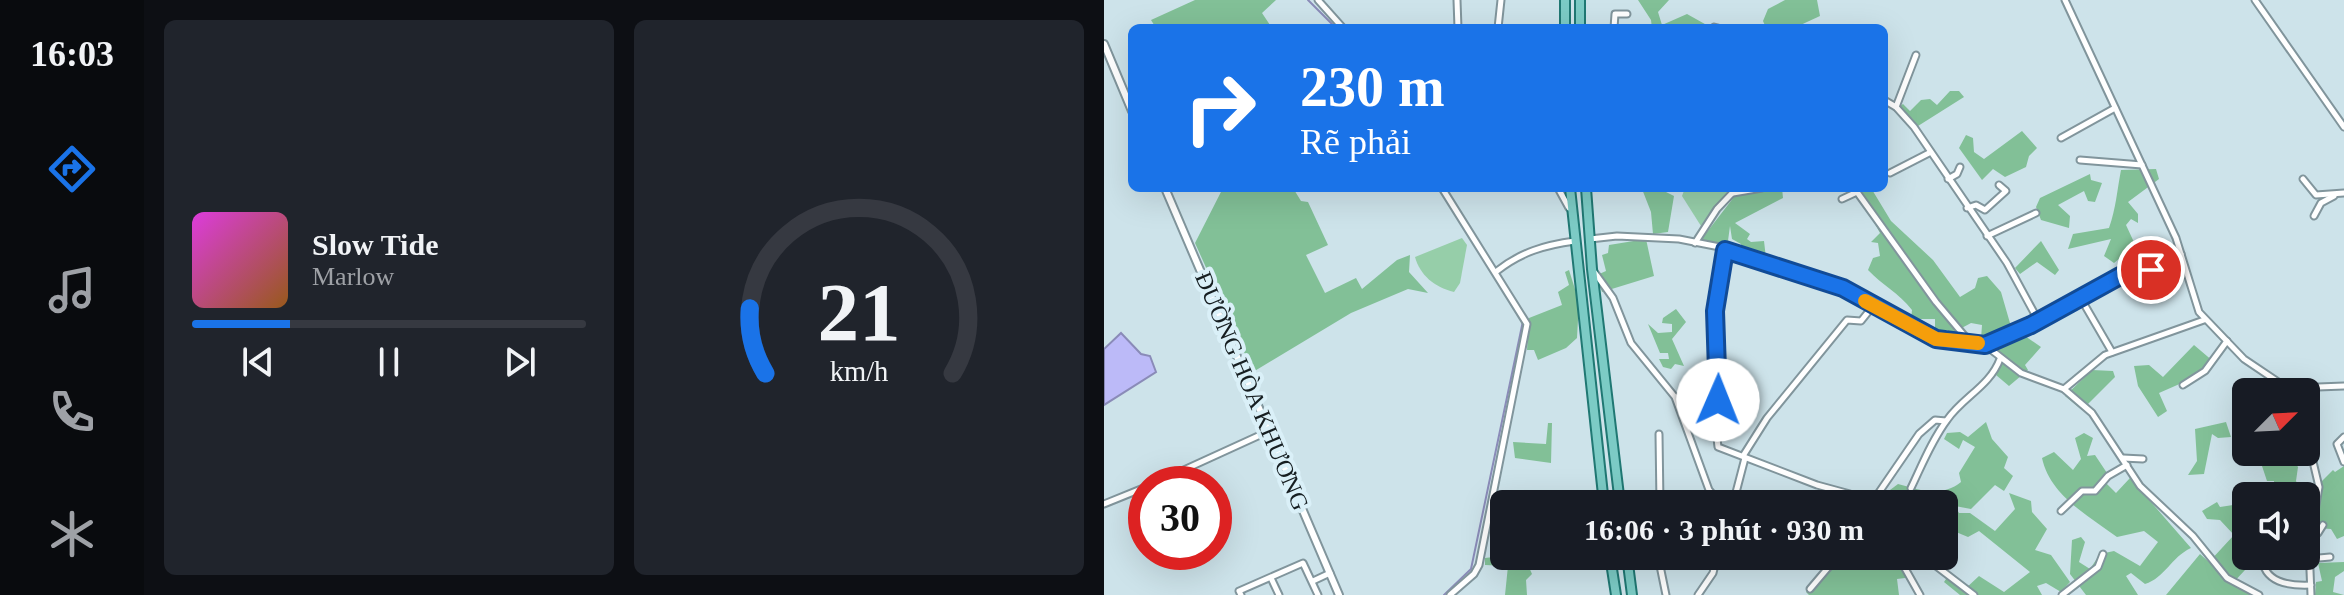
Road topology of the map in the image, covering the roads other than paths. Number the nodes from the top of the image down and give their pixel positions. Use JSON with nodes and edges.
{"nodes":[{"id":1,"x":1318,"y":0,"type":"edge"},
{"id":2,"x":1457,"y":0,"type":"edge"},
{"id":3,"x":1501,"y":0,"type":"edge"},
{"id":4,"x":1565,"y":0,"type":"edge"},
{"id":5,"x":1580,"y":0,"type":"edge"},
{"id":6,"x":2065,"y":0,"type":"edge"},
{"id":7,"x":2255,"y":0,"type":"edge"},
{"id":8,"x":1627,"y":14,"type":"dead end"},
{"id":9,"x":1339,"y":24,"type":"edge"},
{"id":10,"x":1458,"y":24,"type":"edge"},
{"id":11,"x":1498,"y":24,"type":"edge"},
{"id":12,"x":1565,"y":24,"type":"edge"},
{"id":13,"x":1580,"y":24,"type":"edge"},
{"id":14,"x":1614,"y":24,"type":"edge"},
{"id":15,"x":1104,"y":44,"type":"edge"},
{"id":16,"x":1916,"y":55,"type":"dead end"},
{"id":17,"x":1128,"y":101,"type":"edge"},
{"id":18,"x":1888,"y":102,"type":"edge"},
{"id":19,"x":1896,"y":107,"type":"junction"},
{"id":20,"x":2115,"y":108,"type":"junction"},
{"id":21,"x":2344,"y":127,"type":"edge"},
{"id":22,"x":2061,"y":138,"type":"dead end"},
{"id":23,"x":1929,"y":153,"type":"junction"},
{"id":24,"x":2080,"y":160,"type":"dead end"},
{"id":25,"x":2142,"y":165,"type":"junction"},
{"id":26,"x":1960,"y":167,"type":"dead end"},
{"id":27,"x":1890,"y":173,"type":"dead end"},
{"id":28,"x":1948,"y":179,"type":"junction"},
{"id":29,"x":2303,"y":179,"type":"dead end"},
{"id":30,"x":1999,"y":185,"type":"dead end"},
{"id":31,"x":1167,"y":192,"type":"edge"},
{"id":32,"x":1445,"y":192,"type":"edge"},
{"id":33,"x":1560,"y":192,"type":"edge"},
{"id":34,"x":1570,"y":192,"type":"edge"},
{"id":35,"x":1586,"y":192,"type":"edge"},
{"id":36,"x":1742,"y":192,"type":"edge"},
{"id":37,"x":2344,"y":193,"type":"edge"},
{"id":38,"x":1732,"y":194,"type":"joint"},
{"id":39,"x":2335,"y":195,"type":"junction"},
{"id":40,"x":1842,"y":199,"type":"dead end"},
{"id":41,"x":1967,"y":208,"type":"junction"},
{"id":42,"x":1572,"y":212,"type":"junction"},
{"id":43,"x":2036,"y":213,"type":"dead end"},
{"id":44,"x":2314,"y":216,"type":"dead end"},
{"id":45,"x":1987,"y":236,"type":"junction"},
{"id":46,"x":1590,"y":239,"type":"junction"},
{"id":47,"x":1575,"y":241,"type":"junction"},
{"id":48,"x":1695,"y":243,"type":"junction"},
{"id":49,"x":1725,"y":250,"type":"junction"},
{"id":50,"x":2181,"y":254,"type":"junction"},
{"id":51,"x":1592,"y":269,"type":"junction"},
{"id":52,"x":1497,"y":271,"type":"junction"},
{"id":53,"x":2080,"y":297,"type":"junction"},
{"id":54,"x":1873,"y":306,"type":"junction"},
{"id":55,"x":2038,"y":320,"type":"junction"},
{"id":56,"x":2204,"y":320,"type":"junction"},
{"id":57,"x":1969,"y":341,"type":"junction"},
{"id":58,"x":2227,"y":341,"type":"junction"},
{"id":59,"x":1985,"y":345,"type":"junction"},
{"id":60,"x":2112,"y":352,"type":"junction"},
{"id":61,"x":2000,"y":359,"type":"junction"},
{"id":62,"x":2273,"y":378,"type":"edge"},
{"id":63,"x":2183,"y":385,"type":"dead end"},
{"id":64,"x":2344,"y":386,"type":"edge"},
{"id":65,"x":2320,"y":388,"type":"edge"},
{"id":66,"x":2064,"y":389,"type":"junction"},
{"id":67,"x":1675,"y":397,"type":"junction"},
{"id":68,"x":1946,"y":421,"type":"junction"},
{"id":69,"x":1716,"y":428,"type":"junction"},
{"id":70,"x":1269,"y":431,"type":"junction"},
{"id":71,"x":1659,"y":434,"type":"dead end"},
{"id":72,"x":2344,"y":437,"type":"edge"},
{"id":73,"x":1744,"y":457,"type":"junction"},
{"id":74,"x":2123,"y":458,"type":"junction"},
{"id":75,"x":2143,"y":459,"type":"dead end"},
{"id":76,"x":2344,"y":462,"type":"edge"},
{"id":77,"x":2127,"y":465,"type":"junction"},
{"id":78,"x":1192,"y":466,"type":"edge"},
{"id":79,"x":1911,"y":488,"type":"dead end"},
{"id":80,"x":1602,"y":490,"type":"edge"},
{"id":81,"x":1618,"y":490,"type":"edge"},
{"id":82,"x":1660,"y":490,"type":"edge"},
{"id":83,"x":1709,"y":490,"type":"edge"},
{"id":84,"x":1736,"y":490,"type":"edge"},
{"id":85,"x":1839,"y":490,"type":"edge"},
{"id":86,"x":1881,"y":490,"type":"edge"},
{"id":87,"x":1128,"y":494,"type":"edge"},
{"id":88,"x":1104,"y":504,"type":"edge"},
{"id":89,"x":2061,"y":511,"type":"dead end"},
{"id":90,"x":2323,"y":525,"type":"dead end"},
{"id":91,"x":2320,"y":530,"type":"edge"},
{"id":92,"x":2103,"y":554,"type":"dead end"},
{"id":93,"x":2330,"y":557,"type":"dead end"},
{"id":94,"x":2320,"y":558,"type":"edge"},
{"id":95,"x":1612,"y":570,"type":"edge"},
{"id":96,"x":1629,"y":570,"type":"edge"},
{"id":97,"x":1661,"y":570,"type":"edge"},
{"id":98,"x":1714,"y":570,"type":"edge"},
{"id":99,"x":1826,"y":570,"type":"edge"},
{"id":100,"x":1906,"y":570,"type":"edge"},
{"id":101,"x":1941,"y":570,"type":"edge"},
{"id":102,"x":2265,"y":570,"type":"edge"},
{"id":103,"x":2309,"y":570,"type":"edge"},
{"id":104,"x":1330,"y":573,"type":"junction"},
{"id":105,"x":1271,"y":578,"type":"junction"},
{"id":106,"x":1313,"y":581,"type":"junction"},
{"id":107,"x":2311,"y":585,"type":"junction"},
{"id":108,"x":1810,"y":589,"type":"dead end"},
{"id":109,"x":1241,"y":595,"type":"edge"},
{"id":110,"x":1279,"y":595,"type":"edge"},
{"id":111,"x":1318,"y":595,"type":"edge"},
{"id":112,"x":1339,"y":595,"type":"edge"},
{"id":113,"x":1450,"y":595,"type":"edge"},
{"id":114,"x":1616,"y":595,"type":"edge"},
{"id":115,"x":1632,"y":595,"type":"edge"},
{"id":116,"x":1666,"y":595,"type":"edge"},
{"id":117,"x":1698,"y":595,"type":"edge"},
{"id":118,"x":1920,"y":595,"type":"edge"},
{"id":119,"x":1974,"y":595,"type":"edge"},
{"id":120,"x":2062,"y":595,"type":"edge"},
{"id":121,"x":2259,"y":595,"type":"edge"},
{"id":122,"x":2311,"y":595,"type":"edge"}],
"edges":[{"from":1,"to":9,"type":"street"},
{"from":2,"to":10,"type":"street"},
{"from":3,"to":11,"type":"street"},
{"from":4,"to":12,"type":"main road"},
{"from":5,"to":13,"type":"main road"},
{"from":6,"to":20,"type":"street"},
{"from":7,"to":21,"type":"street"},
{"from":8,"to":14,"type":"street"},
{"from":15,"to":17,"type":"street"},
{"from":16,"to":19,"type":"street"},
{"from":18,"to":19,"type":"street"},
{"from":19,"to":23,"type":"street"},
{"from":20,"to":22,"type":"street"},
{"from":20,"to":25,"type":"street"},
{"from":23,"to":27,"type":"street"},
{"from":23,"to":28,"type":"street"},
{"from":24,"to":25,"type":"street"},
{"from":25,"to":50,"type":"street"},
{"from":26,"to":28,"type":"street"},
{"from":28,"to":41,"type":"street"},
{"from":29,"to":39,"type":"street"},
{"from":30,"to":41,"type":"street"},
{"from":31,"to":70,"type":"street","name":"ĐƯỜNG HÒA KHƯƠNG"},
{"from":32,"to":52,"type":"street"},
{"from":33,"to":42,"type":"street"},
{"from":34,"to":42,"type":"main road"},
{"from":35,"to":46,"type":"main road"},
{"from":36,"to":38,"type":"street"},
{"from":37,"to":39,"type":"street"},
{"from":38,"to":48,"type":"street"},
{"from":39,"to":44,"type":"street"},
{"from":40,"to":57,"type":"street"},
{"from":41,"to":45,"type":"street"},
{"from":42,"to":47,"type":"main road"},
{"from":43,"to":45,"type":"street"},
{"from":45,"to":55,"type":"street"},
{"from":46,"to":47,"type":"main road"},
{"from":46,"to":48,"type":"street"},
{"from":46,"to":51,"type":"main road"},
{"from":47,"to":52,"type":"street"},
{"from":47,"to":80,"type":"main road"},
{"from":48,"to":49,"type":"street"},
{"from":49,"to":54,"type":"street"},
{"from":49,"to":69,"type":"street"},
{"from":50,"to":53,"type":"street"},
{"from":50,"to":56,"type":"street"},
{"from":51,"to":67,"type":"street"},
{"from":51,"to":81,"type":"main road"},
{"from":52,"to":113,"type":"street"},
{"from":53,"to":55,"type":"street"},
{"from":53,"to":60,"type":"street"},
{"from":54,"to":57,"type":"street"},
{"from":54,"to":73,"type":"street"},
{"from":55,"to":59,"type":"street"},
{"from":56,"to":58,"type":"street"},
{"from":56,"to":60,"type":"street"},
{"from":57,"to":59,"type":"street"},
{"from":58,"to":62,"type":"street"},
{"from":58,"to":63,"type":"street"},
{"from":59,"to":61,"type":"street"},
{"from":60,"to":66,"type":"street"},
{"from":61,"to":66,"type":"street"},
{"from":61,"to":68,"type":"street"},
{"from":64,"to":65,"type":"street"},
{"from":66,"to":74,"type":"street"},
{"from":67,"to":69,"type":"street"},
{"from":67,"to":83,"type":"street"},
{"from":68,"to":79,"type":"street"},
{"from":68,"to":86,"type":"street"},
{"from":69,"to":73,"type":"street"},
{"from":70,"to":78,"type":"street"},
{"from":70,"to":104,"type":"street","name":"ĐƯỜNG HÒA KHƯƠNG"},
{"from":71,"to":82,"type":"street"},
{"from":72,"to":76,"type":"street"},
{"from":73,"to":84,"type":"street"},
{"from":73,"to":85,"type":"street"},
{"from":74,"to":75,"type":"street"},
{"from":74,"to":77,"type":"street"},
{"from":77,"to":89,"type":"street"},
{"from":77,"to":121,"type":"street"},
{"from":87,"to":88,"type":"street"},
{"from":90,"to":91,"type":"street"},
{"from":92,"to":120,"type":"street"},
{"from":93,"to":94,"type":"street"},
{"from":95,"to":114,"type":"main road"},
{"from":96,"to":115,"type":"main road"},
{"from":97,"to":116,"type":"street"},
{"from":98,"to":117,"type":"street"},
{"from":99,"to":108,"type":"street"},
{"from":100,"to":118,"type":"street"},
{"from":101,"to":119,"type":"street"},
{"from":102,"to":107,"type":"street"},
{"from":103,"to":107,"type":"street"},
{"from":104,"to":106,"type":"street"},
{"from":104,"to":112,"type":"street","name":"ĐƯỜNG HÒA KHƯƠNG"},
{"from":105,"to":106,"type":"street"},
{"from":105,"to":109,"type":"street"},
{"from":105,"to":110,"type":"street"},
{"from":106,"to":111,"type":"street"},
{"from":107,"to":122,"type":"street"}]}
